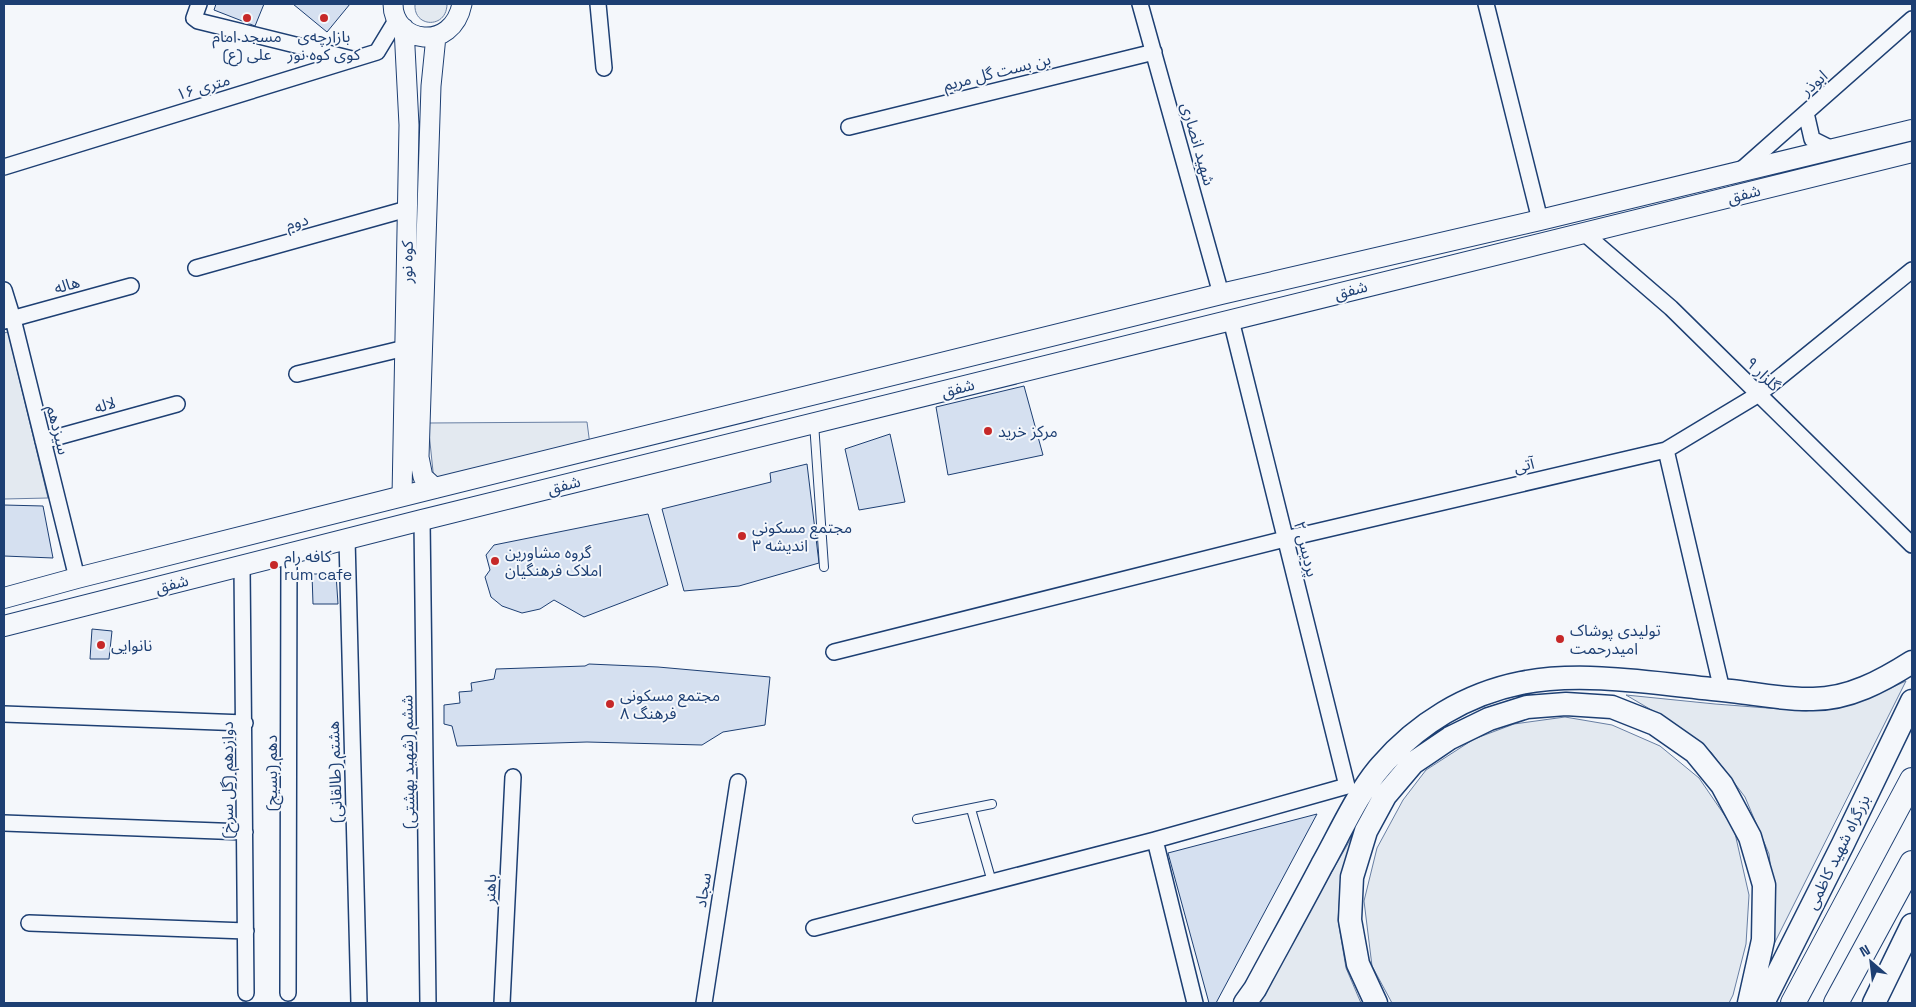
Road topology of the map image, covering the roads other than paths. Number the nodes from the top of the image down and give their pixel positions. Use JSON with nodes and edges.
{"nodes":[{"id":1,"x":199,"y":4,"type":"edge"},
{"id":2,"x":462,"y":4,"type":"edge"},
{"id":3,"x":598,"y":4,"type":"edge"},
{"id":4,"x":1140,"y":4,"type":"edge"},
{"id":5,"x":1486,"y":4,"type":"edge"},
{"id":6,"x":398,"y":17,"type":"edge"},
{"id":7,"x":1912,"y":19,"type":"edge"},
{"id":8,"x":436,"y":36,"type":"junction"},
{"id":9,"x":1154,"y":52,"type":"junction"},
{"id":10,"x":352,"y":59,"type":"junction"},
{"id":11,"x":604,"y":68,"type":"dead end"},
{"id":12,"x":1806,"y":113,"type":"junction"},
{"id":13,"x":849,"y":127,"type":"dead end"},
{"id":14,"x":1912,"y":130,"type":"edge"},
{"id":15,"x":1832,"y":149,"type":"junction"},
{"id":16,"x":1912,"y":152,"type":"edge"},
{"id":17,"x":4,"y":167,"type":"edge"},
{"id":18,"x":1738,"y":173,"type":"junction"},
{"id":19,"x":408,"y":209,"type":"junction"},
{"id":20,"x":1540,"y":220,"type":"junction"},
{"id":21,"x":1584,"y":233,"type":"junction"},
{"id":22,"x":196,"y":268,"type":"dead end"},
{"id":23,"x":1912,"y":270,"type":"edge"},
{"id":24,"x":131,"y":286,"type":"dead end"},
{"id":25,"x":4,"y":290,"type":"edge"},
{"id":26,"x":1221,"y":294,"type":"junction"},
{"id":27,"x":8,"y":320,"type":"edge"},
{"id":28,"x":1230,"y":320,"type":"junction"},
{"id":29,"x":405,"y":348,"type":"junction"},
{"id":30,"x":297,"y":374,"type":"dead end"},
{"id":31,"x":1759,"y":394,"type":"junction"},
{"id":32,"x":177,"y":404,"type":"dead end"},
{"id":33,"x":814,"y":423,"type":"junction"},
{"id":34,"x":43,"y":441,"type":"junction"},
{"id":35,"x":1666,"y":450,"type":"junction"},
{"id":36,"x":422,"y":470,"type":"junction"},
{"id":37,"x":403,"y":475,"type":"junction"},
{"id":38,"x":435,"y":488,"type":"junction"},
{"id":39,"x":402,"y":496,"type":"junction"},
{"id":40,"x":422,"y":520,"type":"junction"},
{"id":41,"x":347,"y":539,"type":"junction"},
{"id":42,"x":1285,"y":539,"type":"junction"},
{"id":43,"x":1912,"y":545,"type":"edge"},
{"id":44,"x":289,"y":554,"type":"junction"},
{"id":45,"x":136,"y":563,"type":"junction"},
{"id":46,"x":242,"y":566,"type":"junction"},
{"id":47,"x":824,"y":567,"type":"dead end"},
{"id":48,"x":77,"y":578,"type":"junction"},
{"id":49,"x":143,"y":591,"type":"junction"},
{"id":50,"x":4,"y":598,"type":"edge"},
{"id":51,"x":4,"y":626,"type":"edge"},
{"id":52,"x":834,"y":652,"type":"dead end"},
{"id":53,"x":1912,"y":662,"type":"edge"},
{"id":54,"x":1722,"y":690,"type":"junction"},
{"id":55,"x":1912,"y":701,"type":"edge"},
{"id":56,"x":4,"y":714,"type":"edge"},
{"id":57,"x":245,"y":724,"type":"junction"},
{"id":58,"x":1912,"y":738,"type":"edge"},
{"id":59,"x":513,"y":777,"type":"dead end"},
{"id":60,"x":1912,"y":780,"type":"edge"},
{"id":61,"x":738,"y":782,"type":"dead end"},
{"id":62,"x":992,"y":804,"type":"dead end"},
{"id":63,"x":971,"y":809,"type":"junction"},
{"id":64,"x":918,"y":819,"type":"dead end"},
{"id":65,"x":4,"y":824,"type":"edge"},
{"id":66,"x":245,"y":832,"type":"junction"},
{"id":67,"x":1155,"y":840,"type":"junction"},
{"id":68,"x":1843,"y":844,"type":"junction"},
{"id":69,"x":1912,"y":863,"type":"edge"},
{"id":70,"x":992,"y":882,"type":"junction"},
{"id":71,"x":29,"y":922,"type":"dead end"},
{"id":72,"x":814,"y":928,"type":"dead end"},
{"id":73,"x":246,"y":931,"type":"junction"},
{"id":74,"x":1910,"y":932,"type":"edge"},
{"id":75,"x":288,"y":992,"type":"dead end"},
{"id":76,"x":246,"y":993,"type":"dead end"},
{"id":77,"x":359,"y":1003,"type":"edge"},
{"id":78,"x":428,"y":1003,"type":"edge"},
{"id":79,"x":502,"y":1003,"type":"edge"},
{"id":80,"x":704,"y":1003,"type":"edge"},
{"id":81,"x":1195,"y":1003,"type":"edge"},
{"id":82,"x":1245,"y":1003,"type":"edge"},
{"id":83,"x":1376,"y":1003,"type":"edge"},
{"id":84,"x":1749,"y":1003,"type":"edge"},
{"id":85,"x":1763,"y":1003,"type":"edge"},
{"id":86,"x":1793,"y":1003,"type":"edge"},
{"id":87,"x":1836,"y":1003,"type":"edge"},
{"id":88,"x":1874,"y":1003,"type":"edge"}],
"edges":[{"from":1,"to":10,"type":"street"},
{"from":2,"to":8,"type":"street"},
{"from":3,"to":11,"type":"street"},
{"from":4,"to":9,"type":"street","name":"شهید انصاری"},
{"from":5,"to":20,"type":"street"},
{"from":6,"to":8,"type":"street"},
{"from":6,"to":10,"type":"street","name":"۱۶ متری"},
{"from":6,"to":19,"type":"street","name":"کوه نور"},
{"from":7,"to":12,"type":"street","name":"ابوذر"},
{"from":8,"to":36,"type":"street","name":"کوه نور"},
{"from":9,"to":13,"type":"street","name":"بن بست گل مریم"},
{"from":9,"to":26,"type":"street","name":"شهید انصاری"},
{"from":10,"to":17,"type":"street","name":"۱۶ متری"},
{"from":12,"to":15,"type":"street"},
{"from":12,"to":18,"type":"street","name":"ابوذر"},
{"from":14,"to":15,"type":"main road","name":"شفق"},
{"from":15,"to":18,"type":"main road","name":"شفق"},
{"from":16,"to":21,"type":"main road","name":"شفق"},
{"from":18,"to":20,"type":"main road","name":"شفق"},
{"from":19,"to":22,"type":"street","name":"دوم"},
{"from":19,"to":29,"type":"street","name":"کوه نور"},
{"from":20,"to":26,"type":"main road","name":"شفق"},
{"from":21,"to":28,"type":"main road","name":"شفق"},
{"from":21,"to":31,"type":"street","name":"گلزار ۹"},
{"from":23,"to":31,"type":"street","name":"آتی"},
{"from":24,"to":27,"type":"street","name":"هاله"},
{"from":25,"to":27,"type":"street","name":"سیزدهم"},
{"from":26,"to":38,"type":"main road","name":"شفق"},
{"from":27,"to":34,"type":"street","name":"سیزدهم"},
{"from":28,"to":33,"type":"main road","name":"شفق"},
{"from":28,"to":42,"type":"street","name":"پردیس ۲"},
{"from":29,"to":30,"type":"street"},
{"from":29,"to":37,"type":"street","name":"کوه نور"},
{"from":31,"to":35,"type":"street","name":"آتی"},
{"from":31,"to":43,"type":"street","name":"گلزار ۹"},
{"from":32,"to":34,"type":"street","name":"لاله"},
{"from":33,"to":40,"type":"main road","name":"شفق"},
{"from":33,"to":47,"type":"lane"},
{"from":34,"to":48,"type":"street","name":"سیزدهم"},
{"from":35,"to":42,"type":"street","name":"آتی"},
{"from":35,"to":54,"type":"street"},
{"from":36,"to":37,"type":"street"},
{"from":36,"to":38,"type":"street","name":"کوه نور"},
{"from":37,"to":39,"type":"street","name":"کوه نور"},
{"from":38,"to":39,"type":"main road","name":"شفق"},
{"from":39,"to":45,"type":"main road","name":"شفق"},
{"from":40,"to":41,"type":"main road","name":"شفق"},
{"from":40,"to":78,"type":"street","name":"ششم (شهید بهشتی)"},
{"from":41,"to":44,"type":"main road","name":"شفق"},
{"from":41,"to":77,"type":"street","name":"هشتم (طالقانی)"},
{"from":42,"to":52,"type":"street","name":"آتی"},
{"from":42,"to":67,"type":"street","name":"پردیس ۲"},
{"from":44,"to":46,"type":"main road","name":"شفق"},
{"from":44,"to":75,"type":"street","name":"دهم (بسیج)"},
{"from":45,"to":48,"type":"main road","name":"شفق"},
{"from":45,"to":49,"type":"main road"},
{"from":46,"to":49,"type":"main road","name":"شفق"},
{"from":46,"to":57,"type":"street","name":"دوازدهم (گل سرخ)"},
{"from":48,"to":50,"type":"main road","name":"شفق"},
{"from":49,"to":51,"type":"main road","name":"شفق"},
{"from":53,"to":54,"type":"main road"},
{"from":54,"to":82,"type":"main road"},
{"from":55,"to":68,"type":"main road","name":"بزرگراه شهید کاظمی"},
{"from":56,"to":57,"type":"street"},
{"from":57,"to":66,"type":"street","name":"دوازدهم (گل سرخ)"},
{"from":58,"to":68,"type":"main road"},
{"from":59,"to":79,"type":"street","name":"باهنر"},
{"from":60,"to":86,"type":"highway","name":"بزرگراه شهید کاظمی"},
{"from":61,"to":80,"type":"street","name":"سجاد"},
{"from":62,"to":63,"type":"lane"},
{"from":63,"to":64,"type":"lane"},
{"from":63,"to":70,"type":"lane"},
{"from":65,"to":66,"type":"street"},
{"from":66,"to":73,"type":"street","name":"دوازدهم (گل سرخ)"},
{"from":67,"to":70,"type":"street"},
{"from":67,"to":81,"type":"street"},
{"from":68,"to":85,"type":"main road","name":"بزرگراه شهید کاظمی"},
{"from":69,"to":87,"type":"highway"},
{"from":70,"to":72,"type":"street"},
{"from":71,"to":73,"type":"street"},
{"from":73,"to":76,"type":"street","name":"دوازدهم (گل سرخ)"},
{"from":74,"to":88,"type":"main road"},
{"from":83,"to":84,"type":"main road"}]}
